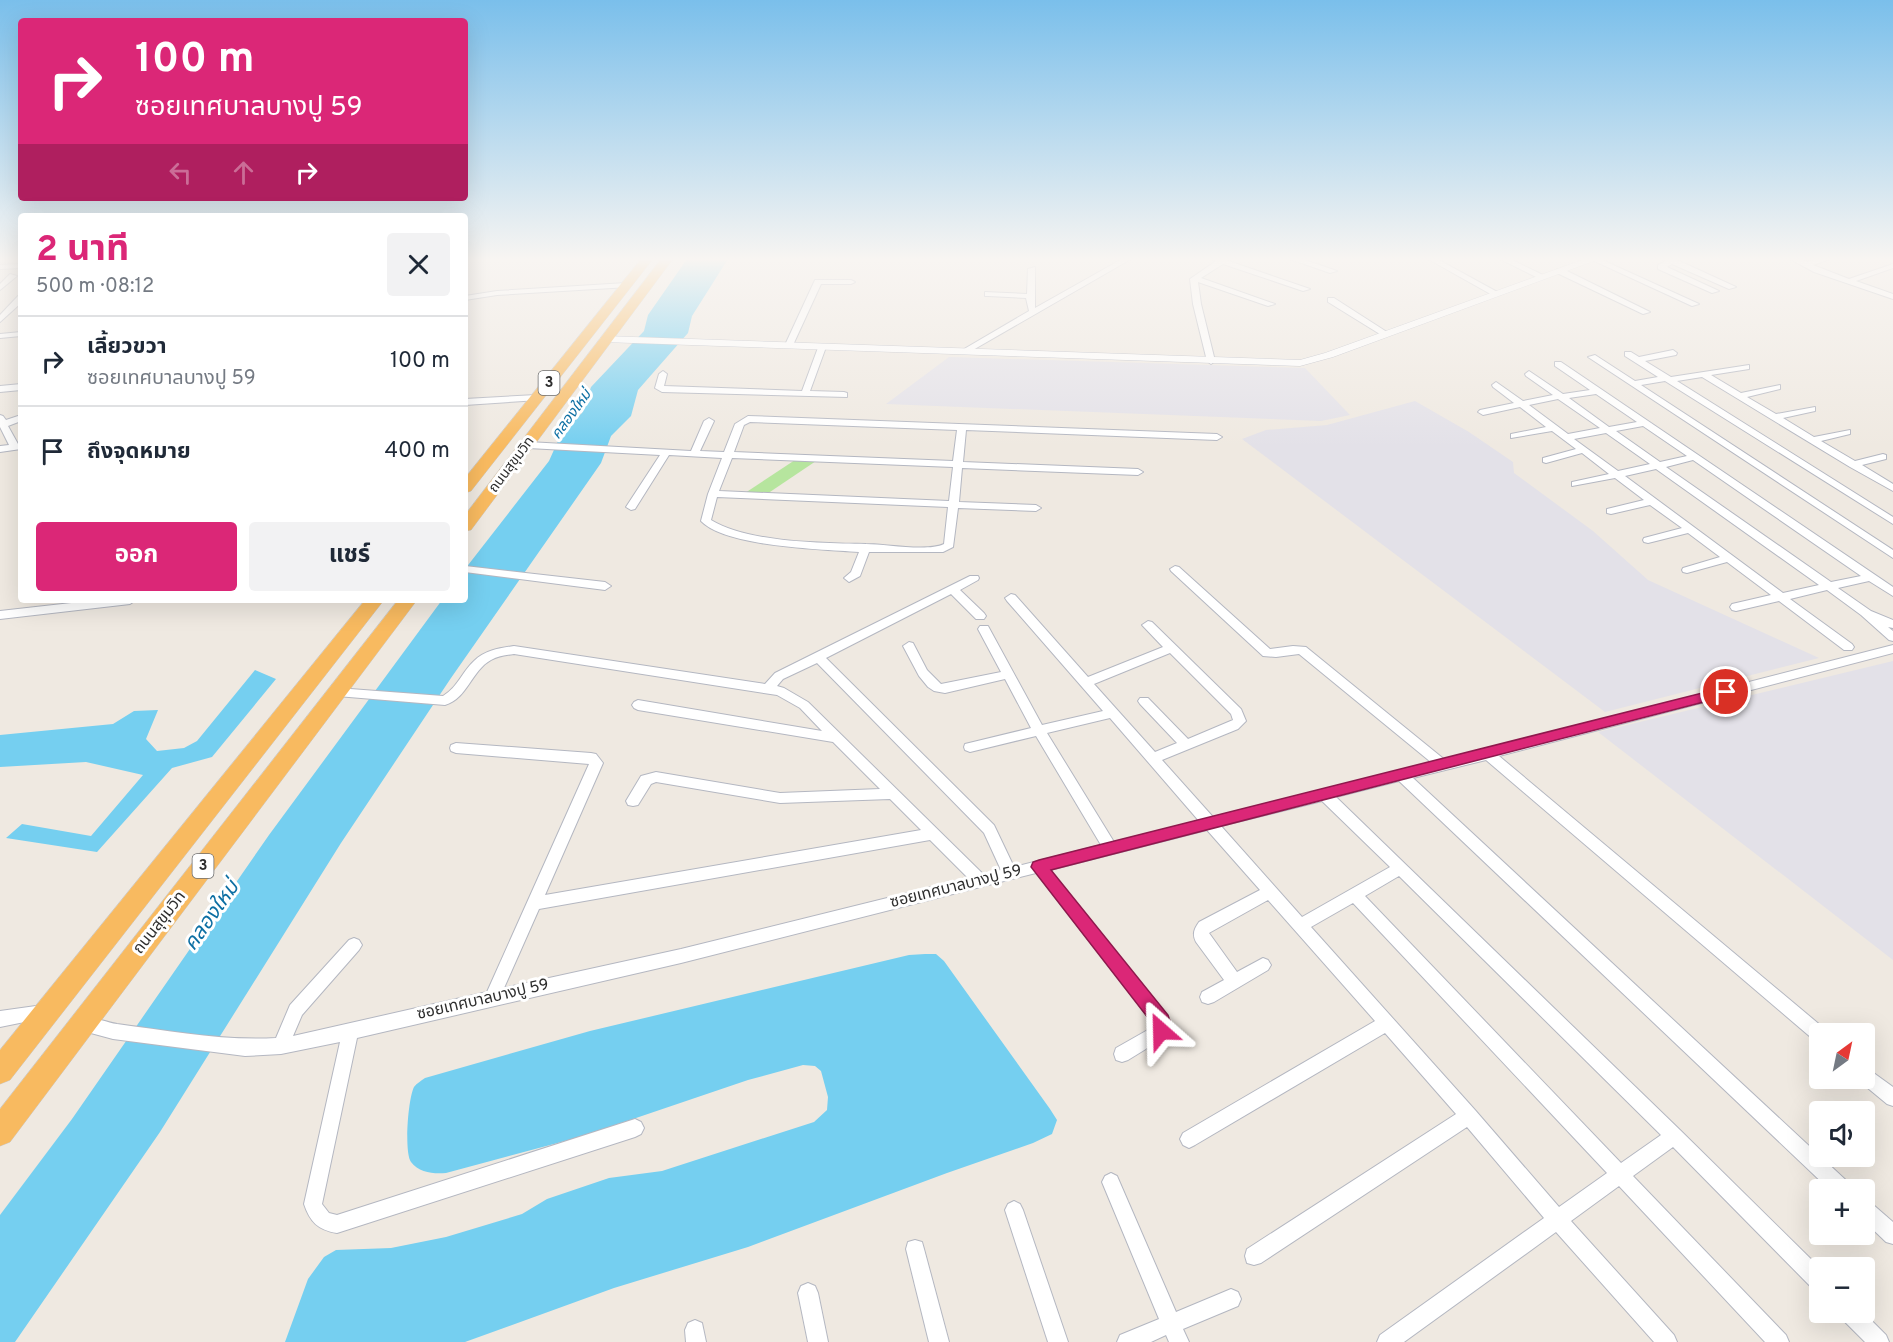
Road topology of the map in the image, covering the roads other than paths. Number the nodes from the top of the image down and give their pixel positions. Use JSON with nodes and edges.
{"nodes":[{"id":1,"x":597,"y":322,"type":"edge"},
{"id":2,"x":618,"y":322,"type":"edge"},
{"id":3,"x":800,"y":322,"type":"edge"},
{"id":4,"x":1016,"y":322,"type":"edge"},
{"id":5,"x":1201,"y":322,"type":"edge"},
{"id":6,"x":1366,"y":322,"type":"edge"},
{"id":7,"x":1420,"y":322,"type":"edge"},
{"id":8,"x":18,"y":334,"type":"edge"},
{"id":9,"x":1386,"y":334,"type":"junction"},
{"id":10,"x":0,"y":336,"type":"edge"},
{"id":11,"x":604,"y":339,"type":"junction"},
{"id":12,"x":789,"y":345,"type":"junction"},
{"id":13,"x":822,"y":347,"type":"junction"},
{"id":14,"x":963,"y":352,"type":"junction"},
{"id":15,"x":1673,"y":352,"type":"dead end"},
{"id":16,"x":1628,"y":354,"type":"dead end"},
{"id":17,"x":1592,"y":357,"type":"dead end"},
{"id":18,"x":1637,"y":360,"type":"junction"},
{"id":19,"x":1211,"y":361,"type":"junction"},
{"id":20,"x":1558,"y":364,"type":"dead end"},
{"id":21,"x":1746,"y":367,"type":"dead end"},
{"id":22,"x":663,"y":374,"type":"dead end"},
{"id":23,"x":1529,"y":374,"type":"dead end"},
{"id":24,"x":1703,"y":374,"type":"junction"},
{"id":25,"x":1668,"y":379,"type":"junction"},
{"id":26,"x":1633,"y":384,"type":"junction"},
{"id":27,"x":1496,"y":385,"type":"dead end"},
{"id":28,"x":18,"y":387,"type":"edge"},
{"id":29,"x":1777,"y":387,"type":"dead end"},
{"id":30,"x":0,"y":389,"type":"edge"},
{"id":31,"x":1597,"y":390,"type":"junction"},
{"id":32,"x":805,"y":394,"type":"junction"},
{"id":33,"x":844,"y":395,"type":"dead end"},
{"id":34,"x":1739,"y":396,"type":"junction"},
{"id":35,"x":1561,"y":397,"type":"junction"},
{"id":36,"x":536,"y":398,"type":"junction"},
{"id":37,"x":468,"y":402,"type":"edge"},
{"id":38,"x":1523,"y":404,"type":"junction"},
{"id":39,"x":1812,"y":409,"type":"dead end"},
{"id":40,"x":1483,"y":412,"type":"dead end"},
{"id":41,"x":1775,"y":417,"type":"junction"},
{"id":42,"x":18,"y":418,"type":"edge"},
{"id":43,"x":2,"y":421,"type":"edge"},
{"id":44,"x":709,"y":421,"type":"dead end"},
{"id":45,"x":1645,"y":423,"type":"junction"},
{"id":46,"x":962,"y":428,"type":"junction"},
{"id":47,"x":1554,"y":428,"type":"junction"},
{"id":48,"x":1608,"y":430,"type":"junction"},
{"id":49,"x":1847,"y":432,"type":"dead end"},
{"id":50,"x":1514,"y":436,"type":"dead end"},
{"id":51,"x":1217,"y":437,"type":"dead end"},
{"id":52,"x":1567,"y":437,"type":"junction"},
{"id":53,"x":1813,"y":440,"type":"junction"},
{"id":54,"x":528,"y":445,"type":"junction"},
{"id":55,"x":18,"y":447,"type":"edge"},
{"id":56,"x":0,"y":448,"type":"edge"},
{"id":57,"x":1584,"y":450,"type":"junction"},
{"id":58,"x":666,"y":453,"type":"junction"},
{"id":59,"x":694,"y":454,"type":"junction"},
{"id":60,"x":727,"y":455,"type":"junction"},
{"id":61,"x":1883,"y":457,"type":"dead end"},
{"id":62,"x":1696,"y":458,"type":"junction"},
{"id":63,"x":1546,"y":460,"type":"dead end"},
{"id":64,"x":957,"y":465,"type":"junction"},
{"id":65,"x":1853,"y":465,"type":"junction"},
{"id":66,"x":1659,"y":466,"type":"junction"},
{"id":67,"x":1137,"y":472,"type":"dead end"},
{"id":68,"x":1618,"y":474,"type":"junction"},
{"id":69,"x":468,"y":480,"type":"edge"},
{"id":70,"x":1575,"y":484,"type":"dead end"},
{"id":71,"x":1893,"y":488,"type":"edge"},
{"id":72,"x":713,"y":494,"type":"junction"},
{"id":73,"x":1654,"y":501,"type":"junction"},
{"id":74,"x":952,"y":505,"type":"junction"},
{"id":75,"x":631,"y":507,"type":"dead end"},
{"id":76,"x":1036,"y":508,"type":"dead end"},
{"id":77,"x":1611,"y":511,"type":"dead end"},
{"id":78,"x":1893,"y":521,"type":"edge"},
{"id":79,"x":468,"y":522,"type":"edge"},
{"id":80,"x":1692,"y":529,"type":"junction"},
{"id":81,"x":1648,"y":540,"type":"dead end"},
{"id":82,"x":866,"y":547,"type":"junction"},
{"id":83,"x":1893,"y":555,"type":"edge"},
{"id":84,"x":1730,"y":558,"type":"junction"},
{"id":85,"x":468,"y":569,"type":"edge"},
{"id":86,"x":1175,"y":569,"type":"dead end"},
{"id":87,"x":1687,"y":570,"type":"dead end"},
{"id":88,"x":1871,"y":577,"type":"junction"},
{"id":89,"x":849,"y":578,"type":"dead end"},
{"id":90,"x":974,"y":578,"type":"dead end"},
{"id":91,"x":605,"y":586,"type":"dead end"},
{"id":92,"x":1829,"y":586,"type":"junction"},
{"id":93,"x":953,"y":589,"type":"junction"},
{"id":94,"x":1893,"y":592,"type":"edge"},
{"id":95,"x":1780,"y":596,"type":"junction"},
{"id":96,"x":1011,"y":598,"type":"dead end"},
{"id":97,"x":104,"y":603,"type":"edge"},
{"id":98,"x":373,"y":603,"type":"edge"},
{"id":99,"x":406,"y":603,"type":"edge"},
{"id":100,"x":1736,"y":607,"type":"dead end"},
{"id":101,"x":1865,"y":612,"type":"junction"},
{"id":102,"x":0,"y":615,"type":"edge"},
{"id":103,"x":980,"y":616,"type":"dead end"},
{"id":104,"x":1893,"y":624,"type":"edge"},
{"id":105,"x":1148,"y":625,"type":"dead end"},
{"id":106,"x":984,"y":629,"type":"dead end"},
{"id":107,"x":1893,"y":637,"type":"edge"},
{"id":108,"x":909,"y":646,"type":"dead end"},
{"id":109,"x":1848,"y":647,"type":"dead end"},
{"id":110,"x":1172,"y":648,"type":"junction"},
{"id":111,"x":1893,"y":649,"type":"edge"},
{"id":112,"x":818,"y":657,"type":"junction"},
{"id":113,"x":1009,"y":674,"type":"junction"},
{"id":114,"x":1086,"y":682,"type":"junction"},
{"id":115,"x":768,"y":689,"type":"junction"},
{"id":116,"x":337,"y":692,"type":"junction"},
{"id":117,"x":1144,"y":701,"type":"dead end"},
{"id":118,"x":638,"y":705,"type":"dead end"},
{"id":119,"x":1113,"y":713,"type":"junction"},
{"id":120,"x":1039,"y":731,"type":"junction"},
{"id":121,"x":837,"y":738,"type":"junction"},
{"id":122,"x":1186,"y":745,"type":"junction"},
{"id":123,"x":970,"y":747,"type":"dead end"},
{"id":124,"x":456,"y":748,"type":"dead end"},
{"id":125,"x":1488,"y":754,"type":"junction"},
{"id":126,"x":1153,"y":758,"type":"junction"},
{"id":127,"x":1443,"y":765,"type":"junction"},
{"id":128,"x":1402,"y":776,"type":"junction"},
{"id":129,"x":893,"y":794,"type":"junction"},
{"id":130,"x":1325,"y":795,"type":"junction"},
{"id":131,"x":633,"y":801,"type":"dead end"},
{"id":132,"x":1211,"y":823,"type":"junction"},
{"id":133,"x":933,"y":834,"type":"junction"},
{"id":134,"x":1111,"y":849,"type":"junction"},
{"id":135,"x":1039,"y":867,"type":"junction"},
{"id":136,"x":1401,"y":868,"type":"junction"},
{"id":137,"x":1010,"y":873,"type":"junction"},
{"id":138,"x":980,"y":881,"type":"junction"},
{"id":139,"x":1271,"y":891,"type":"junction"},
{"id":140,"x":1354,"y":894,"type":"junction"},
{"id":141,"x":536,"y":903,"type":"junction"},
{"id":142,"x":1300,"y":925,"type":"junction"},
{"id":143,"x":354,"y":945,"type":"dead end"},
{"id":144,"x":1263,"y":964,"type":"dead end"},
{"id":145,"x":1234,"y":981,"type":"junction"},
{"id":146,"x":1208,"y":997,"type":"dead end"},
{"id":147,"x":492,"y":998,"type":"junction"},
{"id":148,"x":47,"y":1011,"type":"junction"},
{"id":149,"x":0,"y":1019,"type":"edge"},
{"id":150,"x":1387,"y":1023,"type":"junction"},
{"id":151,"x":82,"y":1024,"type":"junction"},
{"id":152,"x":1809,"y":1026,"type":"edge"},
{"id":153,"x":350,"y":1032,"type":"junction"},
{"id":154,"x":281,"y":1046,"type":"junction"},
{"id":155,"x":1122,"y":1054,"type":"dead end"},
{"id":156,"x":0,"y":1071,"type":"edge"},
{"id":157,"x":1875,"y":1083,"type":"edge"},
{"id":158,"x":1893,"y":1098,"type":"edge"},
{"id":159,"x":1469,"y":1116,"type":"junction"},
{"id":160,"x":635,"y":1128,"type":"dead end"},
{"id":161,"x":0,"y":1132,"type":"edge"},
{"id":162,"x":1674,"y":1136,"type":"junction"},
{"id":163,"x":1189,"y":1139,"type":"dead end"},
{"id":164,"x":1621,"y":1175,"type":"junction"},
{"id":165,"x":1832,"y":1179,"type":"edge"},
{"id":166,"x":1111,"y":1182,"type":"dead end"},
{"id":167,"x":1014,"y":1210,"type":"dead end"},
{"id":168,"x":1875,"y":1218,"type":"edge"},
{"id":169,"x":1557,"y":1220,"type":"junction"},
{"id":170,"x":1893,"y":1235,"type":"edge"},
{"id":171,"x":915,"y":1249,"type":"dead end"},
{"id":172,"x":1254,"y":1256,"type":"dead end"},
{"id":173,"x":1809,"y":1271,"type":"edge"},
{"id":174,"x":808,"y":1293,"type":"dead end"},
{"id":175,"x":1231,"y":1299,"type":"dead end"},
{"id":176,"x":1861,"y":1323,"type":"edge"},
{"id":177,"x":1172,"y":1324,"type":"junction"},
{"id":178,"x":818,"y":1342,"type":"edge"},
{"id":179,"x":939,"y":1342,"type":"edge"},
{"id":180,"x":1058,"y":1342,"type":"edge"},
{"id":181,"x":1127,"y":1342,"type":"edge"},
{"id":182,"x":1179,"y":1342,"type":"edge"},
{"id":183,"x":1387,"y":1342,"type":"edge"},
{"id":184,"x":1667,"y":1342,"type":"edge"},
{"id":185,"x":1779,"y":1342,"type":"edge"},
{"id":186,"x":1879,"y":1342,"type":"edge"}],
"edges":[{"from":1,"to":36,"type":"highway","name":"ถนนสุขุมวิท","number":"3"},
{"from":2,"to":11,"type":"highway","name":"ถนนสุขุมวิท","number":"3"},
{"from":3,"to":12,"type":"street"},
{"from":4,"to":14,"type":"street"},
{"from":5,"to":19,"type":"street"},
{"from":6,"to":9,"type":"street"},
{"from":7,"to":9,"type":"street"},
{"from":8,"to":10,"type":"street"},
{"from":9,"to":19,"type":"street"},
{"from":11,"to":12,"type":"street"},
{"from":11,"to":54,"type":"highway","name":"ถนนสุขุมวิท","number":"3"},
{"from":12,"to":13,"type":"street"},
{"from":13,"to":14,"type":"street"},
{"from":13,"to":32,"type":"street"},
{"from":14,"to":19,"type":"street"},
{"from":15,"to":18,"type":"street"},
{"from":16,"to":18,"type":"street"},
{"from":17,"to":26,"type":"street"},
{"from":18,"to":25,"type":"street"},
{"from":20,"to":31,"type":"street"},
{"from":21,"to":24,"type":"street"},
{"from":22,"to":32,"type":"street"},
{"from":23,"to":35,"type":"street"},
{"from":24,"to":25,"type":"street"},
{"from":24,"to":34,"type":"street"},
{"from":25,"to":26,"type":"street"},
{"from":25,"to":78,"type":"street"},
{"from":26,"to":83,"type":"street"},
{"from":27,"to":38,"type":"street"},
{"from":28,"to":30,"type":"street"},
{"from":29,"to":34,"type":"street"},
{"from":31,"to":35,"type":"street"},
{"from":31,"to":45,"type":"street"},
{"from":32,"to":33,"type":"street"},
{"from":34,"to":41,"type":"street"},
{"from":35,"to":38,"type":"street"},
{"from":35,"to":48,"type":"street"},
{"from":36,"to":37,"type":"street"},
{"from":36,"to":69,"type":"highway","name":"ถนนสุขุมวิท","number":"3"},
{"from":38,"to":40,"type":"street"},
{"from":38,"to":47,"type":"street"},
{"from":39,"to":41,"type":"street"},
{"from":41,"to":53,"type":"street"},
{"from":42,"to":43,"type":"street"},
{"from":43,"to":55,"type":"street"},
{"from":44,"to":59,"type":"street"},
{"from":45,"to":48,"type":"street"},
{"from":45,"to":62,"type":"street"},
{"from":46,"to":51,"type":"street"},
{"from":46,"to":60,"type":"street"},
{"from":46,"to":64,"type":"street"},
{"from":47,"to":50,"type":"street"},
{"from":47,"to":52,"type":"street"},
{"from":48,"to":52,"type":"street"},
{"from":48,"to":66,"type":"street"},
{"from":49,"to":53,"type":"street"},
{"from":52,"to":57,"type":"street"},
{"from":53,"to":65,"type":"street"},
{"from":54,"to":58,"type":"street"},
{"from":54,"to":79,"type":"highway","name":"ถนนสุขุมวิท","number":"3"},
{"from":55,"to":56,"type":"street"},
{"from":57,"to":63,"type":"street"},
{"from":57,"to":68,"type":"street"},
{"from":58,"to":59,"type":"street"},
{"from":58,"to":75,"type":"street"},
{"from":59,"to":60,"type":"street"},
{"from":60,"to":64,"type":"street"},
{"from":60,"to":72,"type":"street"},
{"from":61,"to":65,"type":"street"},
{"from":62,"to":66,"type":"street"},
{"from":62,"to":88,"type":"street"},
{"from":64,"to":67,"type":"street"},
{"from":64,"to":74,"type":"street"},
{"from":65,"to":71,"type":"street"},
{"from":66,"to":68,"type":"street"},
{"from":66,"to":92,"type":"street"},
{"from":68,"to":70,"type":"street"},
{"from":68,"to":73,"type":"street"},
{"from":72,"to":74,"type":"street"},
{"from":72,"to":82,"type":"street"},
{"from":73,"to":77,"type":"street"},
{"from":73,"to":80,"type":"street"},
{"from":74,"to":76,"type":"street"},
{"from":74,"to":82,"type":"street"},
{"from":80,"to":81,"type":"street"},
{"from":80,"to":84,"type":"street"},
{"from":82,"to":89,"type":"street"},
{"from":84,"to":87,"type":"street"},
{"from":84,"to":95,"type":"street"},
{"from":85,"to":91,"type":"street"},
{"from":86,"to":127,"type":"street"},
{"from":88,"to":92,"type":"street"},
{"from":88,"to":94,"type":"street"},
{"from":90,"to":93,"type":"street"},
{"from":92,"to":95,"type":"street"},
{"from":92,"to":101,"type":"street"},
{"from":93,"to":103,"type":"street"},
{"from":93,"to":112,"type":"street"},
{"from":95,"to":100,"type":"street"},
{"from":95,"to":109,"type":"street"},
{"from":96,"to":114,"type":"street"},
{"from":97,"to":102,"type":"street"},
{"from":98,"to":148,"type":"highway","name":"ถนนสุขุมวิท","number":"3"},
{"from":99,"to":116,"type":"highway","name":"ถนนสุขุมวิท","number":"3"},
{"from":101,"to":104,"type":"street"},
{"from":101,"to":107,"type":"street"},
{"from":105,"to":110,"type":"street"},
{"from":106,"to":113,"type":"street"},
{"from":108,"to":113,"type":"street"},
{"from":110,"to":114,"type":"street"},
{"from":110,"to":122,"type":"street"},
{"from":111,"to":125,"type":"street","name":"ซอยเทศบาลบางปู 59"},
{"from":112,"to":115,"type":"street"},
{"from":112,"to":137,"type":"street"},
{"from":113,"to":120,"type":"street"},
{"from":114,"to":119,"type":"street"},
{"from":115,"to":116,"type":"street"},
{"from":115,"to":121,"type":"street"},
{"from":116,"to":151,"type":"highway","name":"ถนนสุขุมวิท","number":"3"},
{"from":117,"to":122,"type":"street"},
{"from":118,"to":121,"type":"street"},
{"from":119,"to":120,"type":"street"},
{"from":119,"to":126,"type":"street"},
{"from":120,"to":123,"type":"street"},
{"from":120,"to":134,"type":"street"},
{"from":121,"to":129,"type":"street"},
{"from":122,"to":126,"type":"street"},
{"from":124,"to":141,"type":"street"},
{"from":125,"to":127,"type":"street","name":"ซอยเทศบาลบางปู 59"},
{"from":125,"to":152,"type":"street"},
{"from":126,"to":132,"type":"street"},
{"from":127,"to":128,"type":"street","name":"ซอยเทศบาลบางปู 59"},
{"from":128,"to":130,"type":"street","name":"ซอยเทศบาลบางปู 59"},
{"from":128,"to":165,"type":"street"},
{"from":129,"to":131,"type":"street"},
{"from":129,"to":133,"type":"street"},
{"from":130,"to":132,"type":"street","name":"ซอยเทศบาลบางปู 59"},
{"from":130,"to":136,"type":"street"},
{"from":132,"to":134,"type":"street","name":"ซอยเทศบาลบางปู 59"},
{"from":132,"to":139,"type":"street"},
{"from":133,"to":138,"type":"street"},
{"from":133,"to":141,"type":"street"},
{"from":134,"to":135,"type":"street","name":"ซอยเทศบาลบางปู 59"},
{"from":135,"to":137,"type":"street","name":"ซอยเทศบาลบางปู 59"},
{"from":135,"to":155,"type":"street"},
{"from":136,"to":140,"type":"street"},
{"from":136,"to":162,"type":"street"},
{"from":137,"to":138,"type":"street","name":"ซอยเทศบาลบางปู 59"},
{"from":138,"to":147,"type":"street","name":"ซอยเทศบาลบางปู 59"},
{"from":139,"to":142,"type":"street"},
{"from":139,"to":145,"type":"street"},
{"from":140,"to":142,"type":"street"},
{"from":140,"to":164,"type":"street"},
{"from":141,"to":147,"type":"street"},
{"from":142,"to":150,"type":"street"},
{"from":143,"to":154,"type":"street"},
{"from":144,"to":145,"type":"street"},
{"from":145,"to":146,"type":"street"},
{"from":147,"to":153,"type":"street","name":"ซอยเทศบาลบางปู 59"},
{"from":148,"to":149,"type":"street"},
{"from":148,"to":156,"type":"highway","name":"ถนนสุขุมวิท","number":"3"},
{"from":150,"to":159,"type":"street"},
{"from":150,"to":163,"type":"street"},
{"from":151,"to":154,"type":"street","name":"ซอยเทศบาลบางปู 59"},
{"from":151,"to":161,"type":"highway","name":"ถนนสุขุมวิท","number":"3"},
{"from":153,"to":154,"type":"street","name":"ซอยเทศบาลบางปู 59"},
{"from":153,"to":160,"type":"street"},
{"from":157,"to":158,"type":"street"},
{"from":159,"to":169,"type":"street"},
{"from":159,"to":172,"type":"street"},
{"from":162,"to":164,"type":"street"},
{"from":162,"to":173,"type":"street"},
{"from":164,"to":169,"type":"street"},
{"from":164,"to":185,"type":"street"},
{"from":166,"to":177,"type":"street"},
{"from":167,"to":180,"type":"street"},
{"from":168,"to":170,"type":"street"},
{"from":169,"to":183,"type":"street"},
{"from":169,"to":184,"type":"street"},
{"from":171,"to":179,"type":"street"},
{"from":174,"to":178,"type":"street"},
{"from":175,"to":177,"type":"street"},
{"from":176,"to":186,"type":"street"},
{"from":177,"to":181,"type":"street"},
{"from":177,"to":182,"type":"street"}]}
